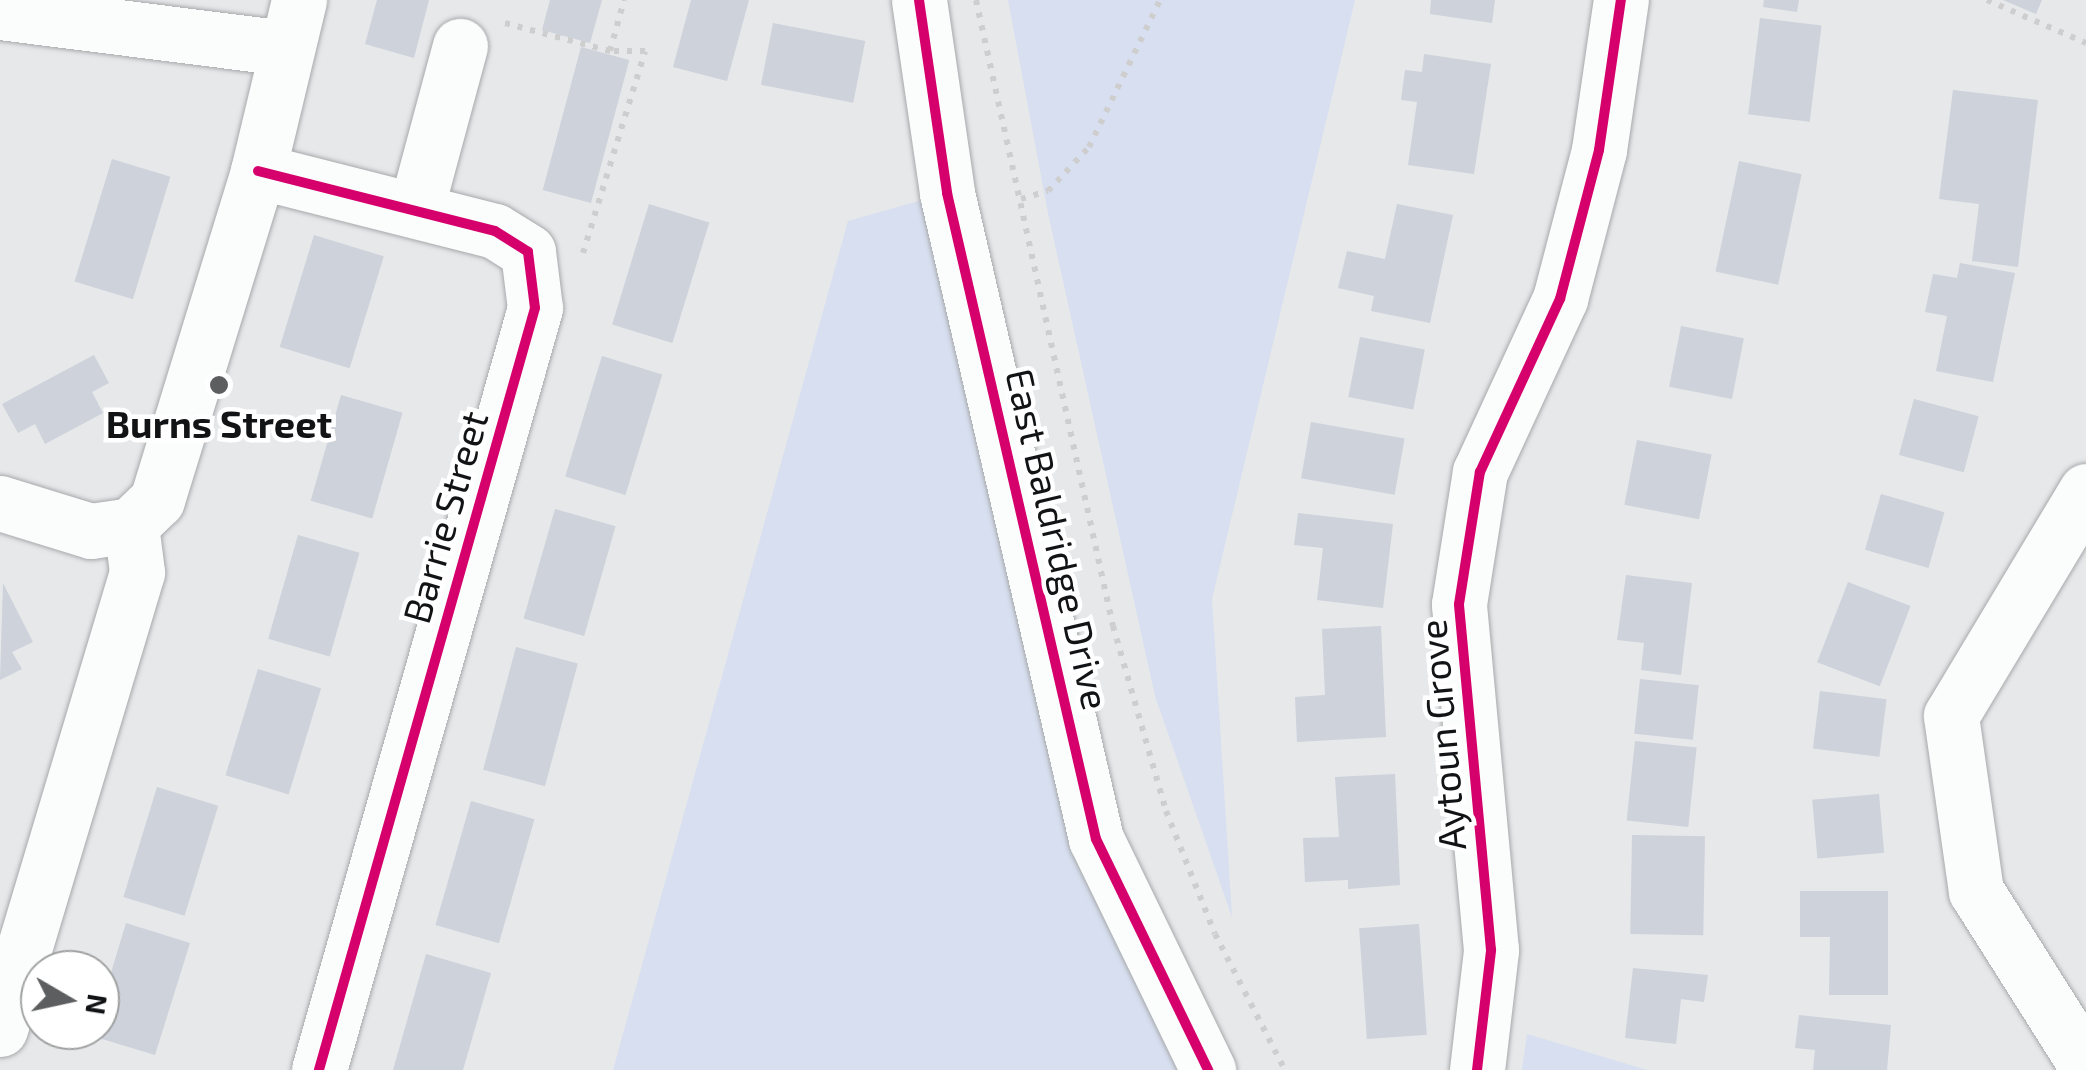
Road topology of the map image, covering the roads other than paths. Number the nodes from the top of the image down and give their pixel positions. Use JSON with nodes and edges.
{"nodes":[{"id":1,"x":919,"y":0,"type":"edge"},
{"id":2,"x":1621,"y":0,"type":"edge"},
{"id":3,"x":0,"y":12,"type":"edge"},
{"id":4,"x":293,"y":24,"type":"edge"},
{"id":5,"x":460,"y":46,"type":"road end"},
{"id":6,"x":258,"y":171,"type":"junction"},
{"id":7,"x":416,"y":209,"type":"junction"},
{"id":8,"x":2086,"y":491,"type":"edge"},
{"id":9,"x":0,"y":503,"type":"edge"},
{"id":10,"x":131,"y":526,"type":"junction"},
{"id":11,"x":0,"y":1029,"type":"edge"},
{"id":12,"x":2086,"y":1065,"type":"edge"},
{"id":13,"x":319,"y":1070,"type":"edge"},
{"id":14,"x":1208,"y":1070,"type":"edge"},
{"id":15,"x":1477,"y":1070,"type":"edge"}],
"edges":[{"from":1,"to":14,"type":"street","name":"East Baldridge Drive"},
{"from":2,"to":15,"type":"street","name":"Aytoun Grove"},
{"from":3,"to":4,"type":"street"},
{"from":4,"to":6,"type":"street"},
{"from":5,"to":7,"type":"street"},
{"from":6,"to":7,"type":"street","name":"Barrie Street"},
{"from":6,"to":10,"type":"street"},
{"from":7,"to":13,"type":"street","name":"Barrie Street"},
{"from":8,"to":12,"type":"street"},
{"from":9,"to":10,"type":"street"},
{"from":10,"to":11,"type":"street"}]}
